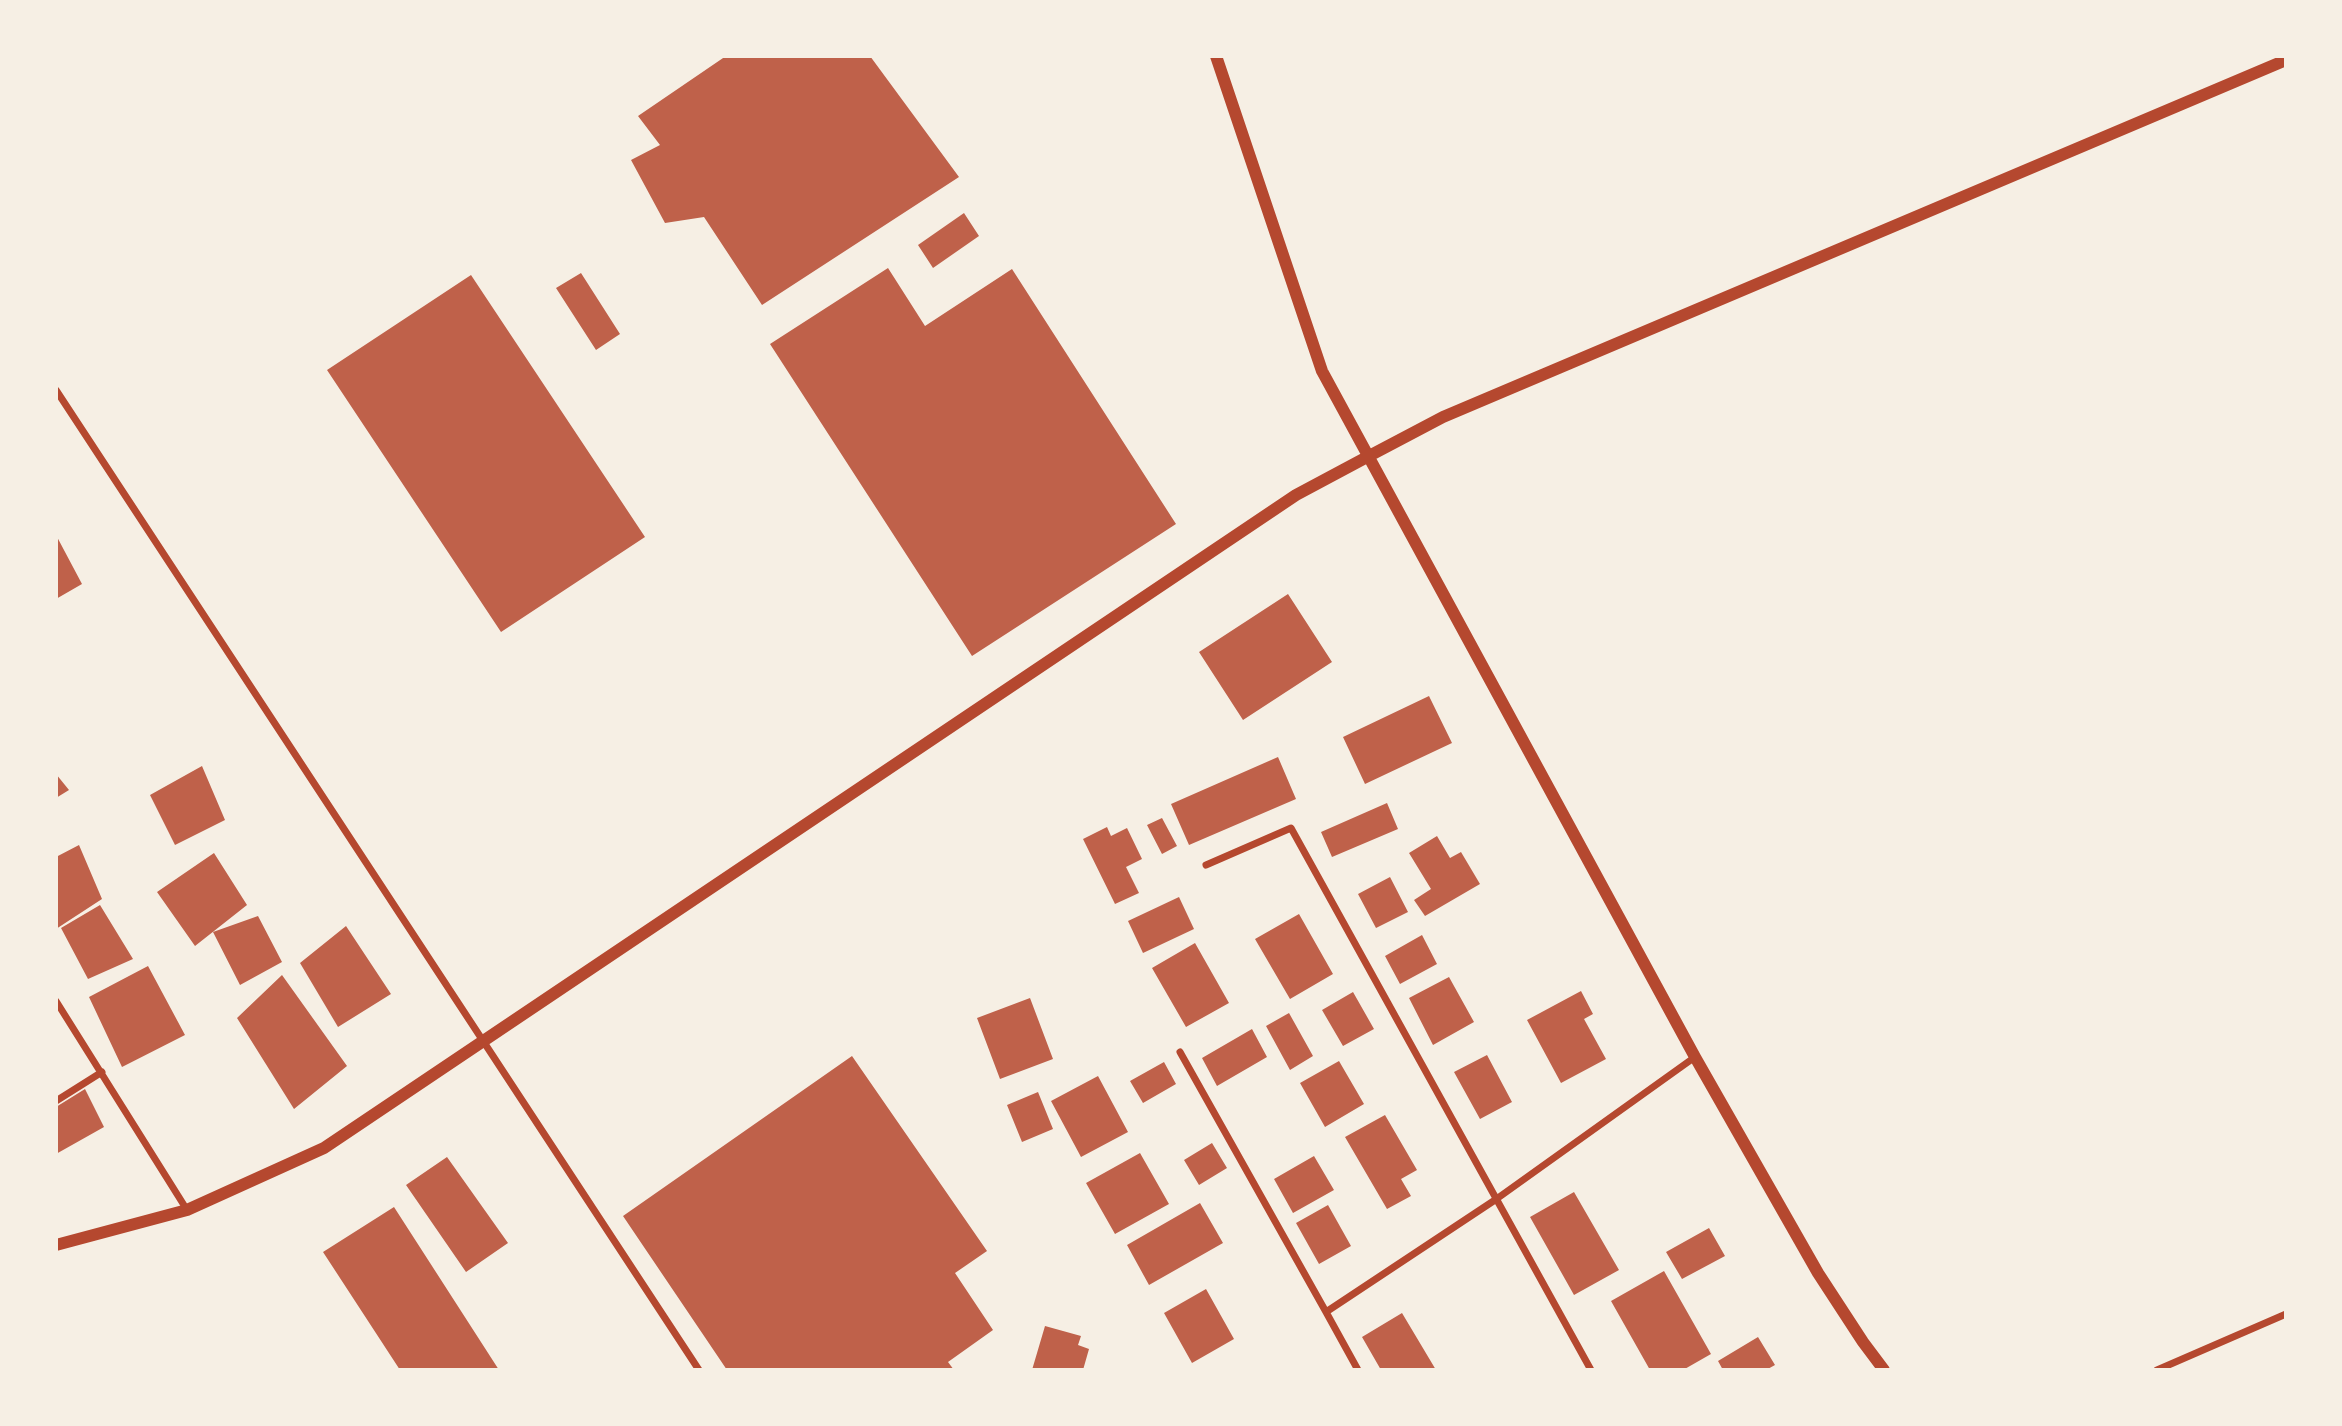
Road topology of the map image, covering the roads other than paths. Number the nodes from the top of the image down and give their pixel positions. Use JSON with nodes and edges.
{"nodes":[{"id":1,"x":1216,"y":56,"type":"edge"},
{"id":2,"x":2286,"y":60,"type":"edge"},
{"id":3,"x":56,"y":390,"type":"edge"},
{"id":4,"x":1369,"y":456,"type":"junction"},
{"id":5,"x":1206,"y":865,"type":"dead end"},
{"id":6,"x":56,"y":1002,"type":"edge"},
{"id":7,"x":484,"y":1040,"type":"junction"},
{"id":8,"x":1180,"y":1052,"type":"dead end"},
{"id":9,"x":1695,"y":1057,"type":"junction"},
{"id":10,"x":102,"y":1072,"type":"junction"},
{"id":11,"x":56,"y":1101,"type":"edge"},
{"id":12,"x":1494,"y":1200,"type":"junction"},
{"id":13,"x":187,"y":1210,"type":"junction"},
{"id":14,"x":56,"y":1245,"type":"edge"},
{"id":15,"x":1326,"y":1312,"type":"junction"},
{"id":16,"x":2286,"y":1314,"type":"edge"},
{"id":17,"x":699,"y":1370,"type":"edge"},
{"id":18,"x":1358,"y":1370,"type":"edge"},
{"id":19,"x":1591,"y":1370,"type":"edge"},
{"id":20,"x":1884,"y":1370,"type":"edge"},
{"id":21,"x":2157,"y":1370,"type":"edge"}],
"edges":[{"from":1,"to":4,"type":"street"},
{"from":2,"to":4,"type":"street"},
{"from":3,"to":7,"type":"street"},
{"from":4,"to":7,"type":"street"},
{"from":4,"to":9,"type":"street"},
{"from":5,"to":12,"type":"street"},
{"from":6,"to":10,"type":"street"},
{"from":7,"to":13,"type":"street"},
{"from":7,"to":17,"type":"street"},
{"from":8,"to":15,"type":"street"},
{"from":9,"to":12,"type":"street"},
{"from":9,"to":20,"type":"street"},
{"from":10,"to":11,"type":"street"},
{"from":10,"to":13,"type":"street"},
{"from":12,"to":15,"type":"street"},
{"from":12,"to":19,"type":"street"},
{"from":13,"to":14,"type":"street"},
{"from":15,"to":18,"type":"street"},
{"from":16,"to":21,"type":"street"}]}
